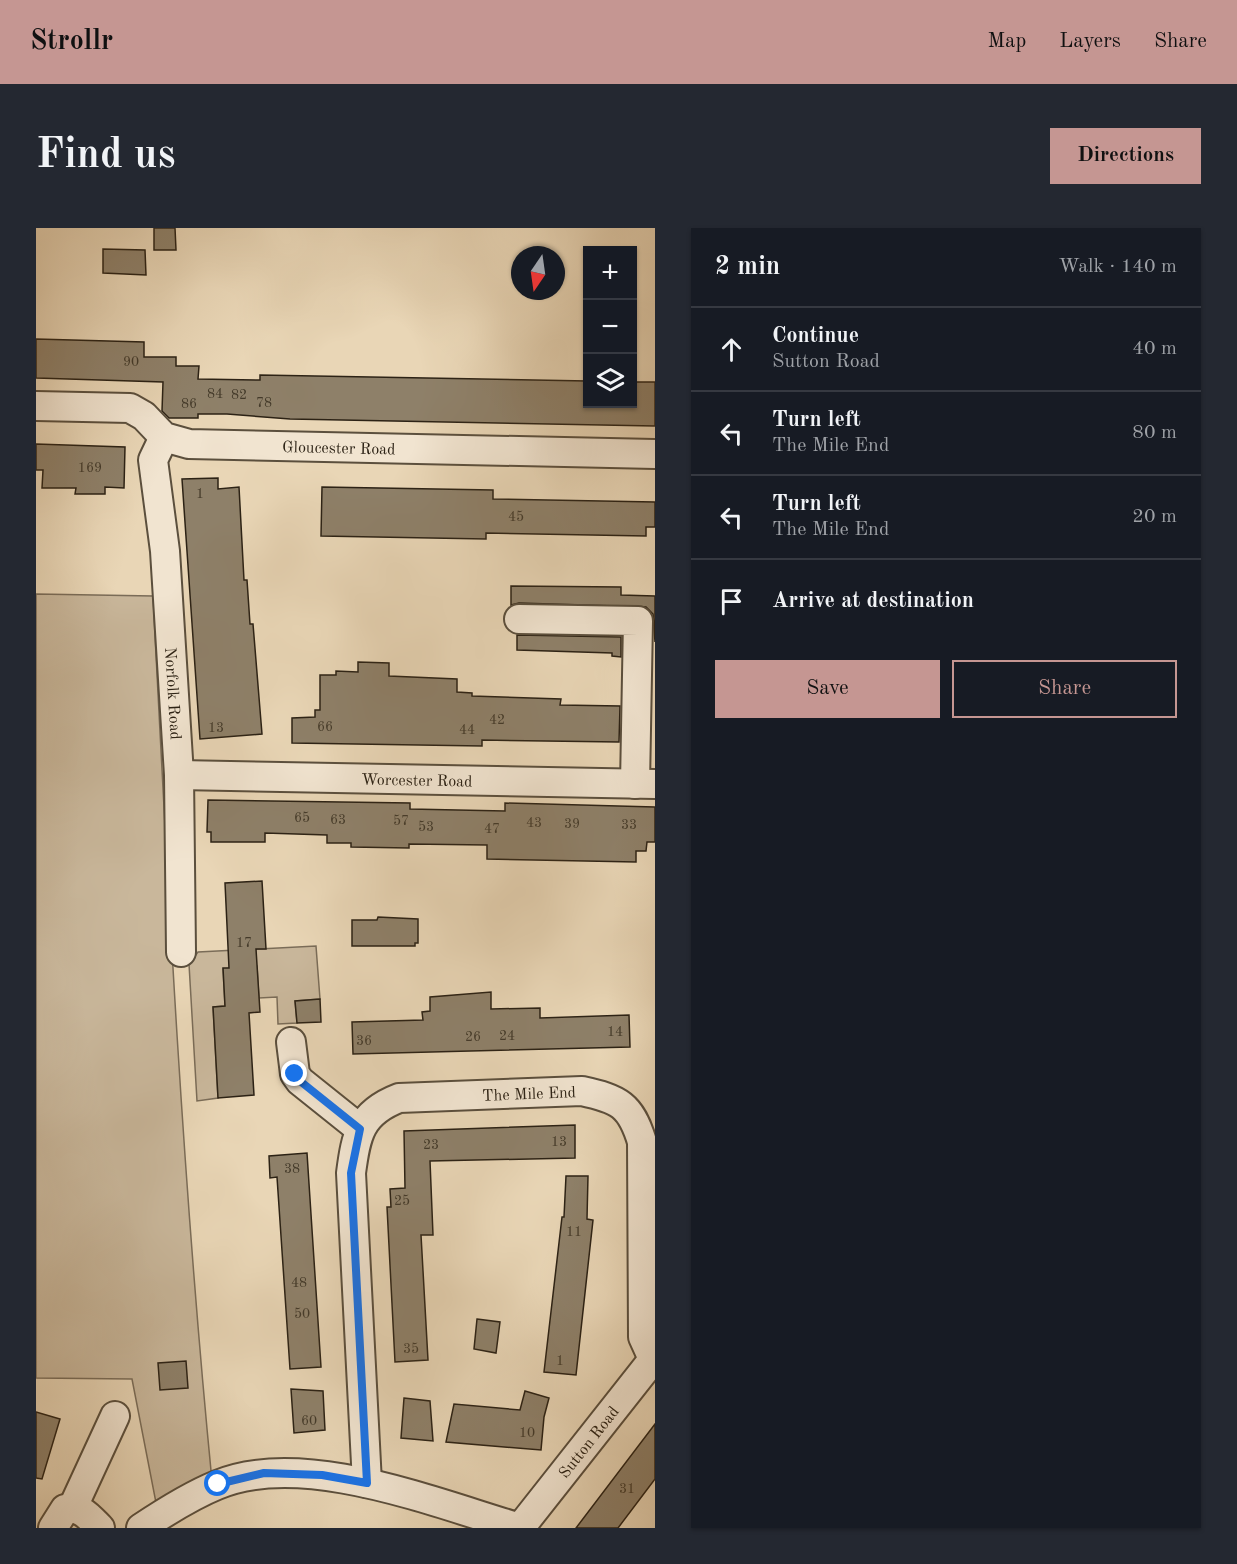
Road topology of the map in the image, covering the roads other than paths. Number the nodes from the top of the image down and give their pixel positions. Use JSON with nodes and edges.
{"nodes":[{"id":1,"x":36,"y":406,"type":"edge"},
{"id":2,"x":164,"y":437,"type":"junction"},
{"id":3,"x":655,"y":454,"type":"edge"},
{"id":4,"x":519,"y":620,"type":"dead end"},
{"id":5,"x":179,"y":767,"type":"junction"},
{"id":6,"x":645,"y":784,"type":"edge"},
{"id":7,"x":181,"y":952,"type":"dead end"},
{"id":8,"x":291,"y":1042,"type":"dead end"},
{"id":9,"x":360,"y":1129,"type":"junction"},
{"id":10,"x":649,"y":1188,"type":"edge"},
{"id":11,"x":654,"y":1358,"type":"edge"},
{"id":12,"x":115,"y":1416,"type":"dead end"},
{"id":13,"x":367,"y":1483,"type":"junction"},
{"id":14,"x":73,"y":1507,"type":"junction"},
{"id":15,"x":53,"y":1528,"type":"edge"},
{"id":16,"x":100,"y":1528,"type":"edge"},
{"id":17,"x":141,"y":1528,"type":"edge"},
{"id":18,"x":520,"y":1528,"type":"edge"}],
"edges":[{"from":1,"to":2,"type":"street"},
{"from":2,"to":3,"type":"street","name":"Gloucester Road"},
{"from":2,"to":5,"type":"street","name":"Norfolk Road"},
{"from":4,"to":6,"type":"street"},
{"from":5,"to":6,"type":"street","name":"Worcester Road"},
{"from":5,"to":7,"type":"street","name":"Norfolk Road"},
{"from":8,"to":9,"type":"street"},
{"from":9,"to":10,"type":"street","name":"The Mile End"},
{"from":9,"to":13,"type":"street"},
{"from":10,"to":11,"type":"street","name":"The Mile End"},
{"from":11,"to":18,"type":"street","name":"Sutton Road"},
{"from":12,"to":14,"type":"street"},
{"from":13,"to":17,"type":"street","name":"Sutton Road"},
{"from":13,"to":18,"type":"street","name":"Sutton Road"},
{"from":14,"to":15,"type":"street"},
{"from":14,"to":16,"type":"street"}]}
